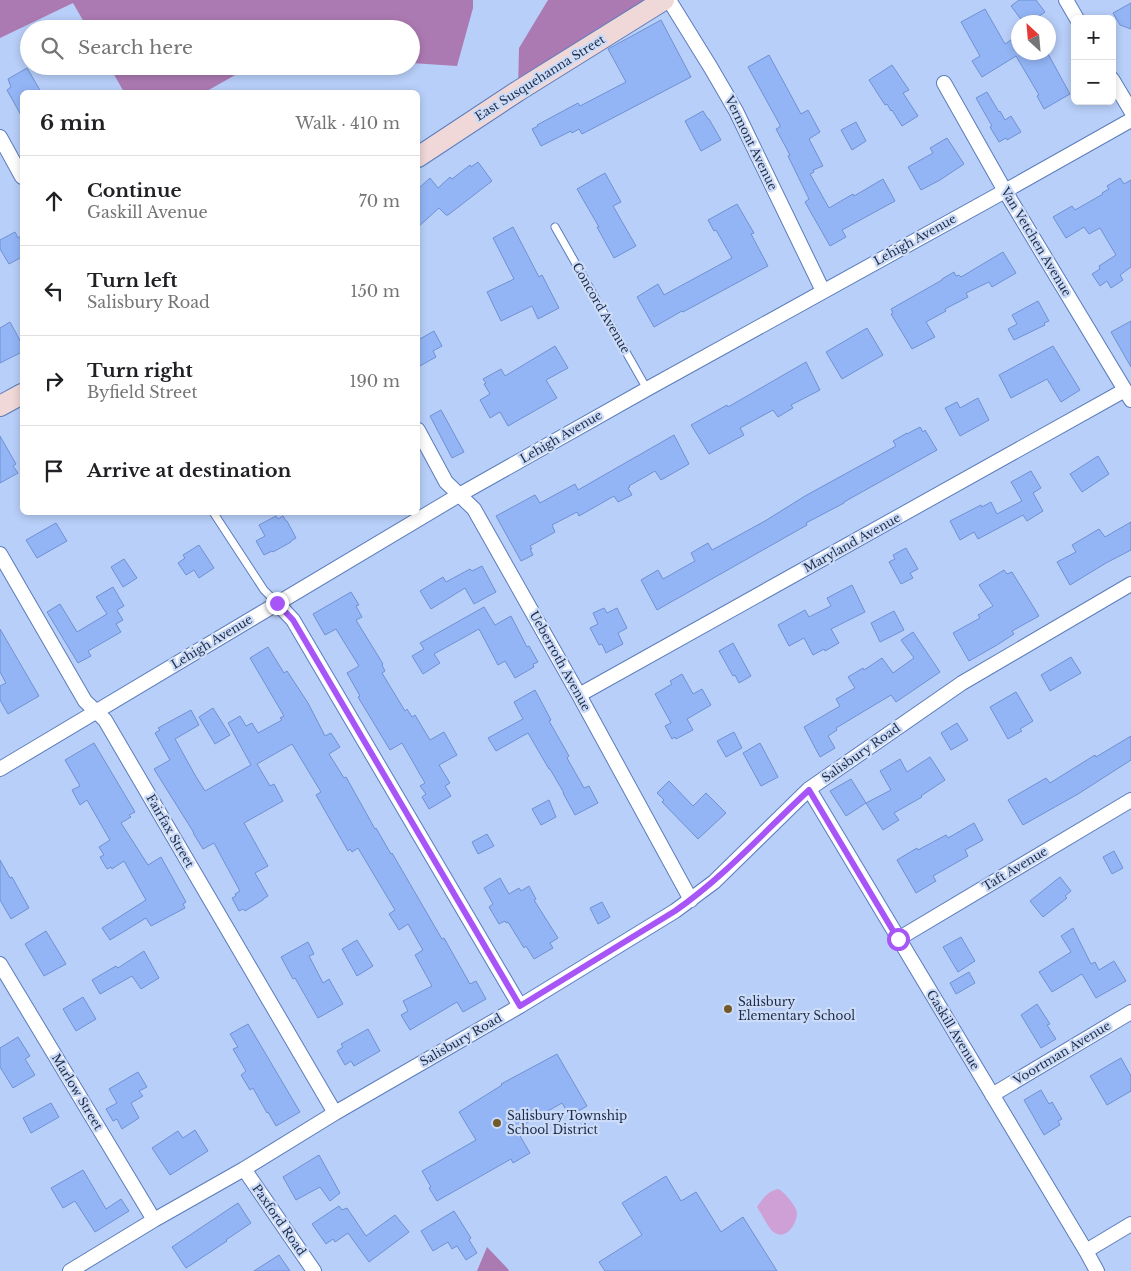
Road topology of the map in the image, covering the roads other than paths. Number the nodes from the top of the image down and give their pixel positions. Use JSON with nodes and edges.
{"nodes":[{"id":1,"x":664,"y":0,"type":"edge"},
{"id":2,"x":669,"y":0,"type":"edge"},
{"id":3,"x":1066,"y":0,"type":"edge"},
{"id":4,"x":1075,"y":15,"type":"edge"},
{"id":5,"x":944,"y":82,"type":"dead end"},
{"id":6,"x":1116,"y":86,"type":"edge"},
{"id":7,"x":1131,"y":111,"type":"edge"},
{"id":8,"x":1131,"y":120,"type":"edge"},
{"id":9,"x":0,"y":137,"type":"edge"},
{"id":10,"x":420,"y":157,"type":"edge"},
{"id":11,"x":20,"y":173,"type":"edge"},
{"id":12,"x":1005,"y":191,"type":"junction"},
{"id":13,"x":555,"y":227,"type":"dead end"},
{"id":14,"x":823,"y":291,"type":"junction"},
{"id":15,"x":647,"y":388,"type":"junction"},
{"id":16,"x":20,"y":395,"type":"edge"},
{"id":17,"x":1128,"y":395,"type":"edge"},
{"id":18,"x":0,"y":406,"type":"edge"},
{"id":19,"x":420,"y":434,"type":"edge"},
{"id":20,"x":459,"y":495,"type":"junction"},
{"id":21,"x":215,"y":515,"type":"edge"},
{"id":22,"x":0,"y":554,"type":"edge"},
{"id":23,"x":1131,"y":584,"type":"edge"},
{"id":24,"x":277,"y":603,"type":"junction"},
{"id":25,"x":579,"y":695,"type":"junction"},
{"id":26,"x":95,"y":711,"type":"junction"},
{"id":27,"x":0,"y":769,"type":"edge"},
{"id":28,"x":809,"y":790,"type":"junction"},
{"id":29,"x":1131,"y":800,"type":"edge"},
{"id":30,"x":691,"y":900,"type":"junction"},
{"id":31,"x":898,"y":939,"type":"junction"},
{"id":32,"x":0,"y":964,"type":"edge"},
{"id":33,"x":520,"y":1006,"type":"junction"},
{"id":34,"x":1131,"y":1012,"type":"edge"},
{"id":35,"x":992,"y":1095,"type":"junction"},
{"id":36,"x":335,"y":1113,"type":"junction"},
{"id":37,"x":244,"y":1169,"type":"junction"},
{"id":38,"x":154,"y":1220,"type":"junction"},
{"id":39,"x":1131,"y":1224,"type":"edge"},
{"id":40,"x":1086,"y":1251,"type":"junction"},
{"id":41,"x":70,"y":1271,"type":"edge"},
{"id":42,"x":314,"y":1271,"type":"edge"},
{"id":43,"x":1097,"y":1271,"type":"edge"}],
"edges":[{"from":1,"to":10,"type":"main road","name":"East Susquehanna Street"},
{"from":2,"to":14,"type":"street","name":"Vermont Avenue"},
{"from":3,"to":4,"type":"street"},
{"from":5,"to":12,"type":"street","name":"Van Vetchen Avenue"},
{"from":6,"to":7,"type":"street"},
{"from":8,"to":12,"type":"street","name":"Lehigh Avenue"},
{"from":9,"to":11,"type":"street"},
{"from":12,"to":14,"type":"street","name":"Lehigh Avenue"},
{"from":12,"to":17,"type":"street","name":"Van Vetchen Avenue"},
{"from":13,"to":15,"type":"lane","name":"Concord Avenue"},
{"from":14,"to":15,"type":"street","name":"Lehigh Avenue"},
{"from":15,"to":20,"type":"street","name":"Lehigh Avenue"},
{"from":16,"to":18,"type":"main road"},
{"from":17,"to":25,"type":"street","name":"Maryland Avenue"},
{"from":19,"to":20,"type":"street","name":"Ueberroth Avenue"},
{"from":20,"to":24,"type":"street","name":"Lehigh Avenue"},
{"from":20,"to":25,"type":"street","name":"Ueberroth Avenue"},
{"from":21,"to":24,"type":"lane"},
{"from":22,"to":26,"type":"street","name":"Fairfax Street"},
{"from":23,"to":28,"type":"street","name":"Salisbury Road"},
{"from":24,"to":26,"type":"street","name":"Lehigh Avenue"},
{"from":24,"to":33,"type":"street"},
{"from":25,"to":30,"type":"street","name":"Ueberroth Avenue"},
{"from":26,"to":27,"type":"street","name":"Lehigh Avenue"},
{"from":26,"to":36,"type":"street","name":"Fairfax Street"},
{"from":28,"to":30,"type":"street","name":"Salisbury Road"},
{"from":28,"to":31,"type":"street","name":"Gaskill Avenue"},
{"from":29,"to":31,"type":"street","name":"Taft Avenue"},
{"from":30,"to":33,"type":"street","name":"Salisbury Road"},
{"from":31,"to":35,"type":"street","name":"Gaskill Avenue"},
{"from":32,"to":38,"type":"street","name":"Marlow Street"},
{"from":33,"to":36,"type":"street","name":"Salisbury Road"},
{"from":34,"to":35,"type":"street","name":"Voortman Avenue"},
{"from":35,"to":40,"type":"street","name":"Gaskill Avenue"},
{"from":36,"to":37,"type":"street","name":"Salisbury Road"},
{"from":37,"to":38,"type":"street","name":"Salisbury Road"},
{"from":37,"to":42,"type":"street","name":"Paxford Road"},
{"from":38,"to":41,"type":"street","name":"Salisbury Road"},
{"from":39,"to":40,"type":"street"},
{"from":40,"to":43,"type":"street","name":"Gaskill Avenue"}]}
